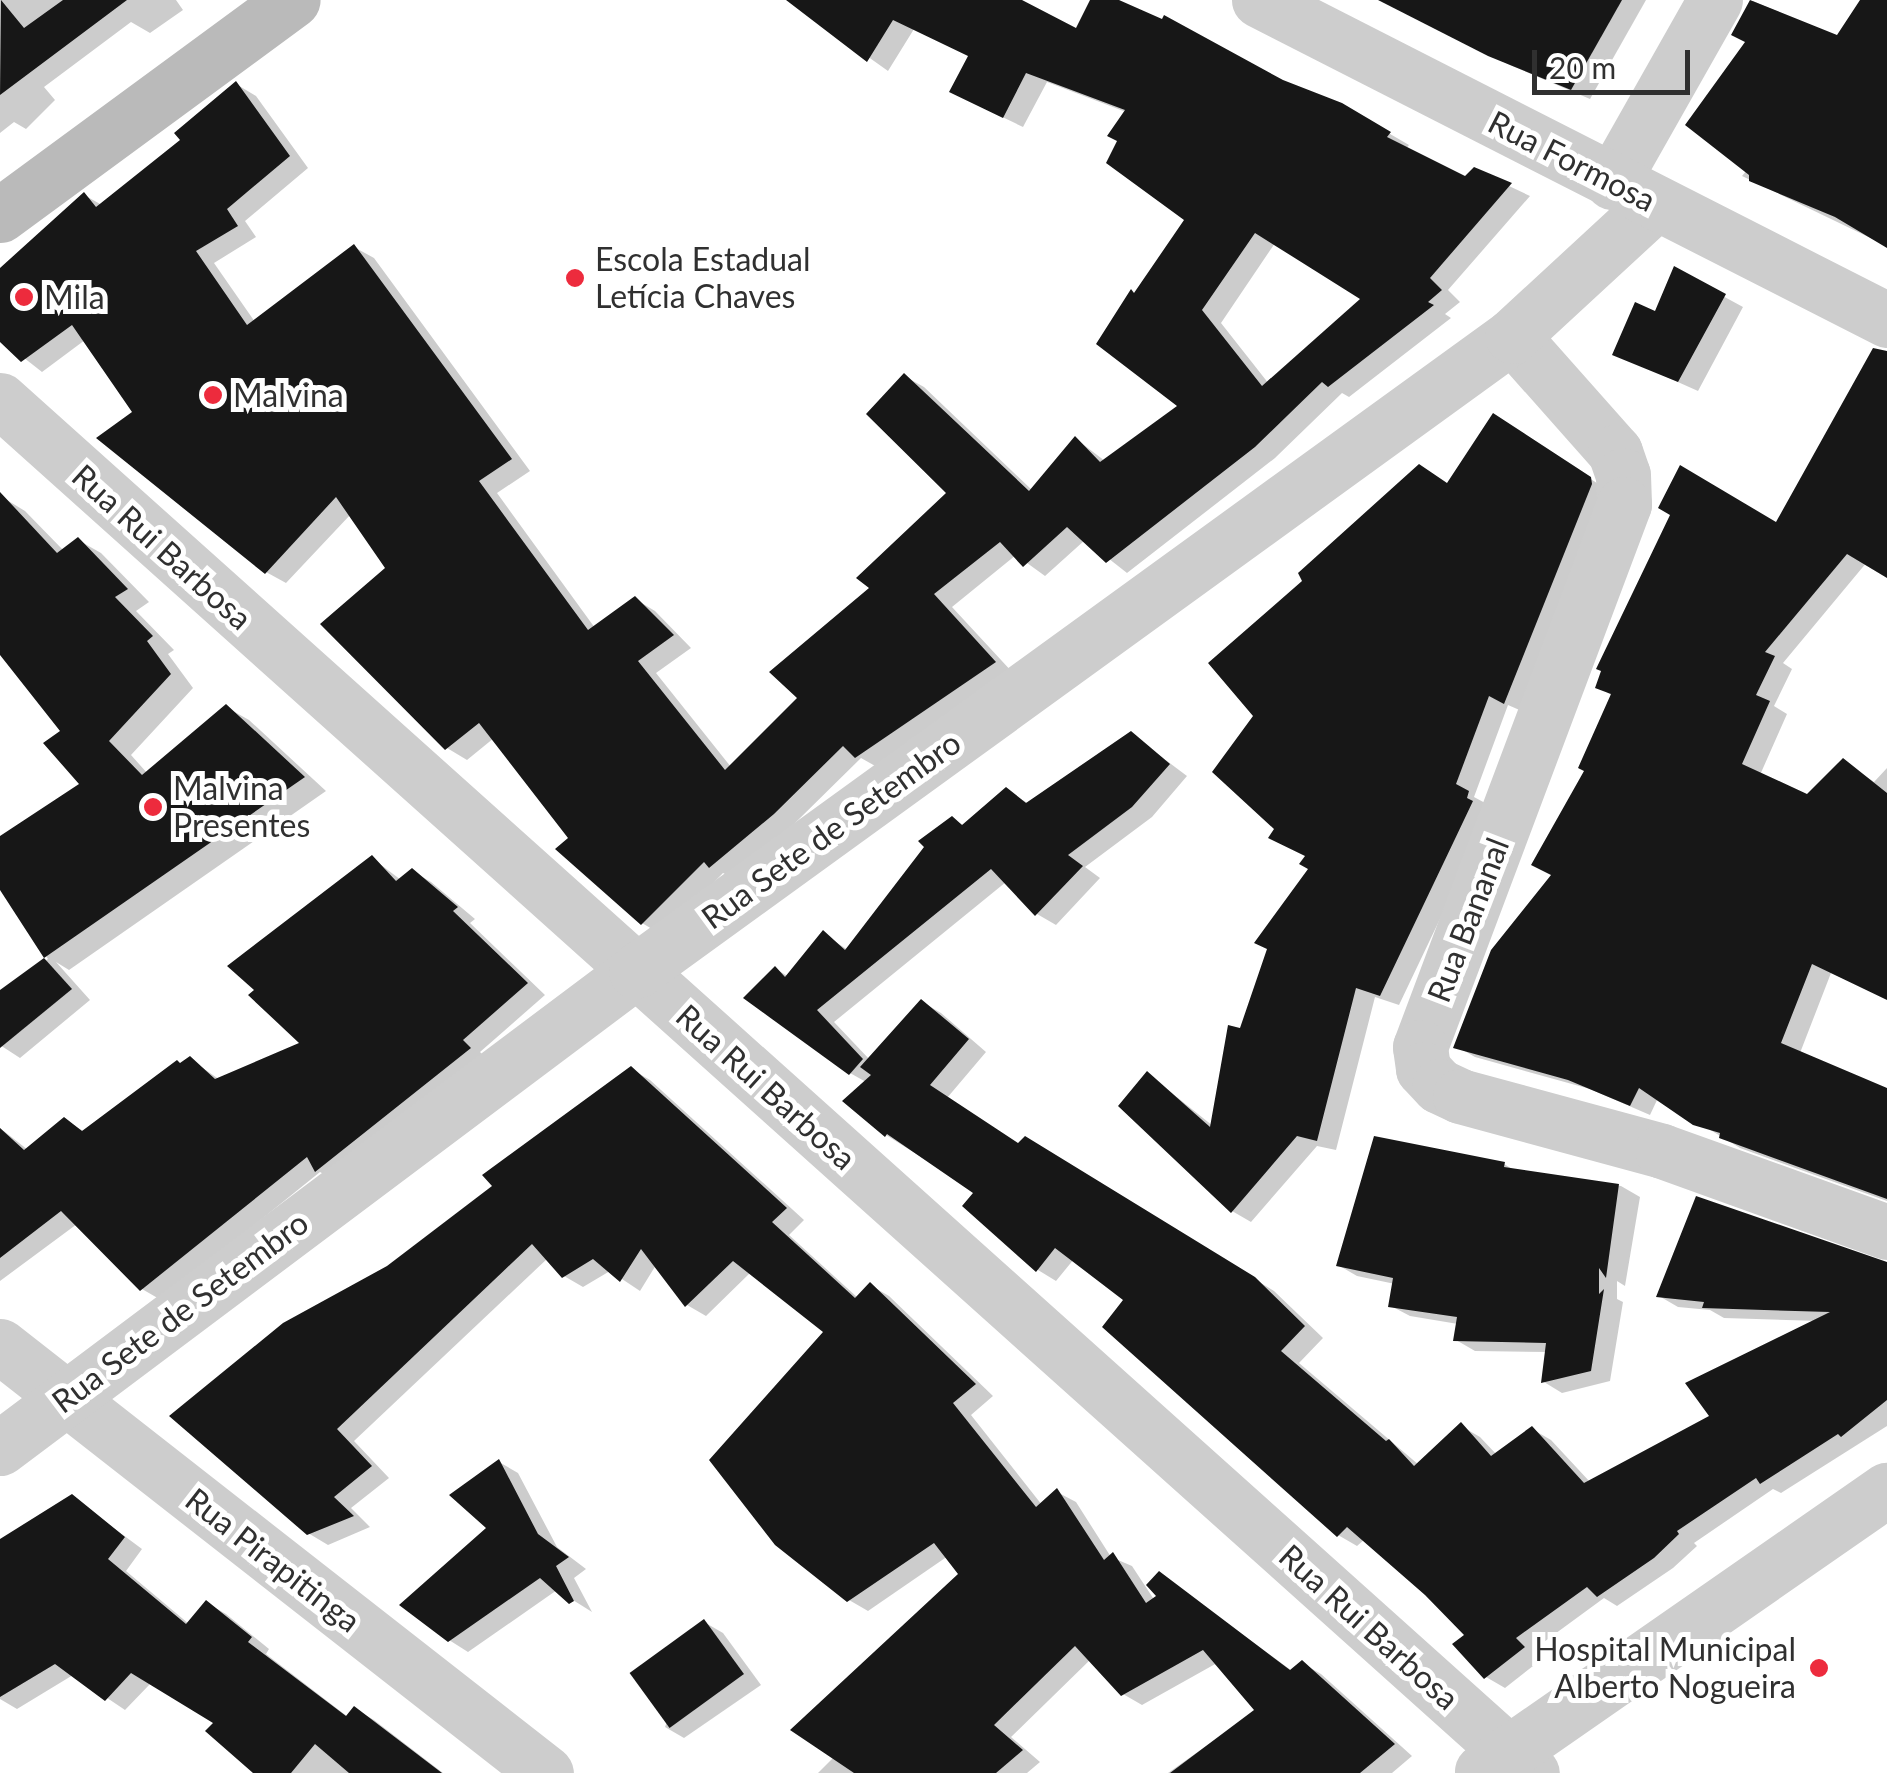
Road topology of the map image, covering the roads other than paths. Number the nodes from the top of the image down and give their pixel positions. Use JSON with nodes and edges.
{"nodes":[{"id":1,"x":292,"y":0,"type":"edge"},
{"id":2,"x":1259,"y":0,"type":"edge"},
{"id":3,"x":1715,"y":0,"type":"edge"},
{"id":4,"x":1634,"y":193,"type":"junction"},
{"id":5,"x":0,"y":215,"type":"edge"},
{"id":6,"x":1887,"y":320,"type":"edge"},
{"id":7,"x":1512,"y":336,"type":"junction"},
{"id":8,"x":0,"y":400,"type":"edge"},
{"id":9,"x":636,"y":971,"type":"junction"},
{"id":10,"x":1887,"y":1232,"type":"edge"},
{"id":11,"x":0,"y":1346,"type":"edge"},
{"id":12,"x":65,"y":1397,"type":"junction"},
{"id":13,"x":0,"y":1448,"type":"edge"},
{"id":14,"x":1887,"y":1490,"type":"edge"},
{"id":15,"x":1507,"y":1766,"type":"edge"},
{"id":16,"x":546,"y":1773,"type":"edge"}],
"edges":[{"from":1,"to":5,"type":"main road"},
{"from":2,"to":4,"type":"street","name":"Rua Formosa"},
{"from":3,"to":4,"type":"street","name":"Rua Sete de Setembro"},
{"from":4,"to":6,"type":"street","name":"Rua Formosa"},
{"from":4,"to":7,"type":"street","name":"Rua Sete de Setembro"},
{"from":7,"to":9,"type":"street","name":"Rua Sete de Setembro"},
{"from":7,"to":10,"type":"street","name":"Rua Bananal"},
{"from":8,"to":9,"type":"street","name":"Rua Rui Barbosa"},
{"from":9,"to":12,"type":"street","name":"Rua Sete de Setembro"},
{"from":9,"to":15,"type":"street","name":"Rua Rui Barbosa"},
{"from":11,"to":12,"type":"street","name":"Rua Pirapitinga"},
{"from":12,"to":13,"type":"street","name":"Rua Sete de Setembro"},
{"from":12,"to":16,"type":"street","name":"Rua Pirapitinga"},
{"from":14,"to":15,"type":"street"}]}
